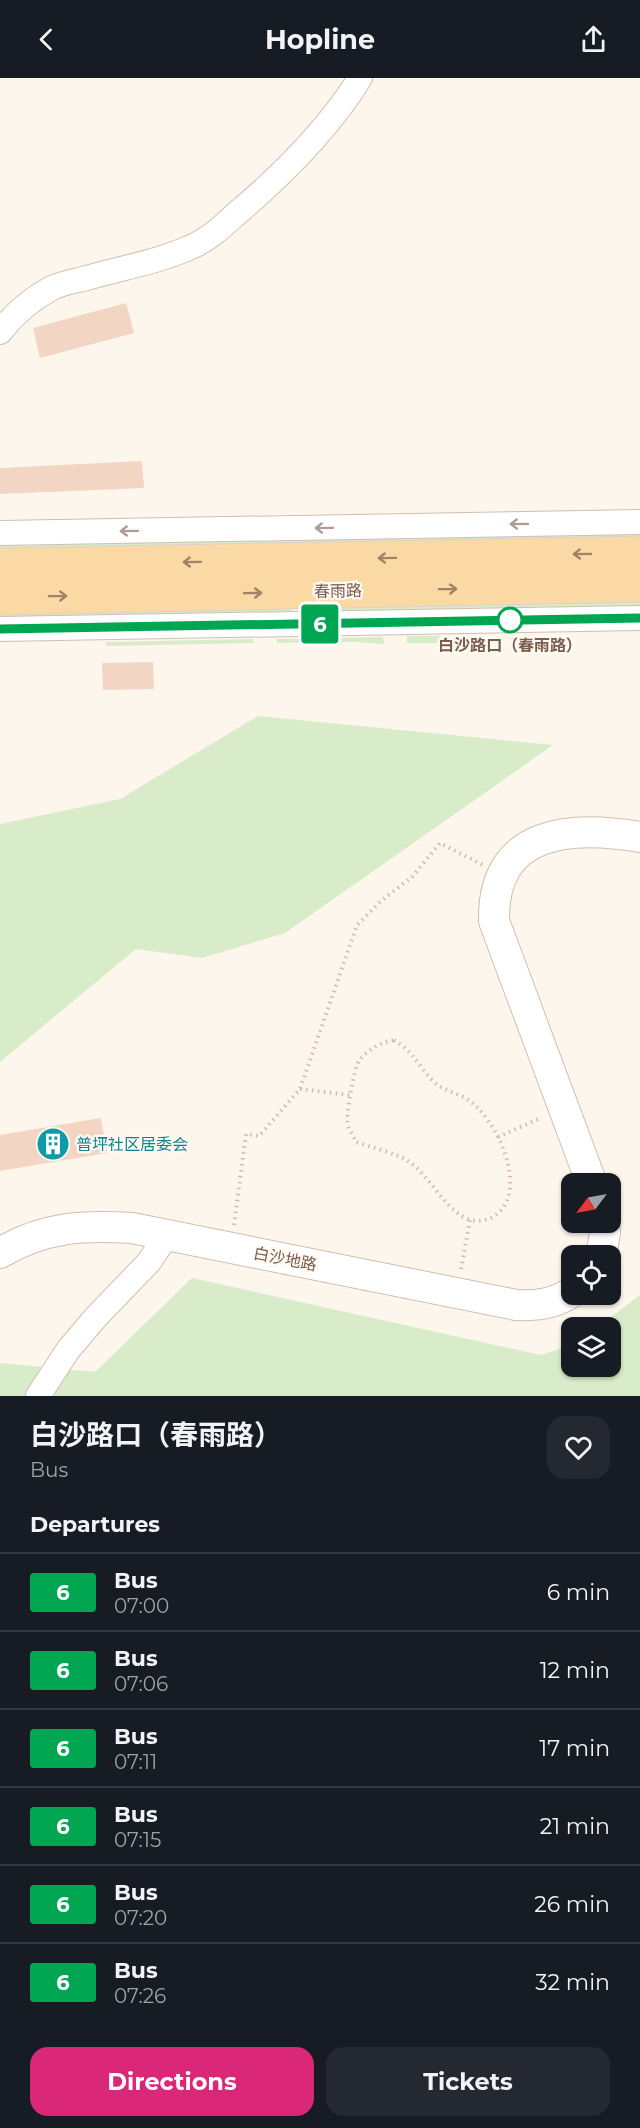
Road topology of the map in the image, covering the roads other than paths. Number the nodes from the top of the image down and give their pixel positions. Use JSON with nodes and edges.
{"nodes":[{"id":1,"x":360,"y":78,"type":"edge"},
{"id":2,"x":0,"y":332,"type":"edge"},
{"id":3,"x":640,"y":522,"type":"edge"},
{"id":4,"x":0,"y":533,"type":"edge"},
{"id":5,"x":640,"y":553,"type":"edge"},
{"id":6,"x":0,"y":566,"type":"edge"},
{"id":7,"x":640,"y":585,"type":"edge"},
{"id":8,"x":0,"y":597,"type":"edge"},
{"id":9,"x":640,"y":618,"type":"edge"},
{"id":10,"x":0,"y":629,"type":"edge"},
{"id":11,"x":640,"y":837,"type":"edge"},
{"id":12,"x":588,"y":1173,"type":"edge"},
{"id":13,"x":167,"y":1235,"type":"junction"},
{"id":14,"x":0,"y":1254,"type":"edge"},
{"id":15,"x":561,"y":1298,"type":"edge"},
{"id":16,"x":38,"y":1396,"type":"edge"}],
"edges":[{"from":1,"to":2,"type":"street"},
{"from":3,"to":4,"type":"street","one_way":true},
{"from":5,"to":6,"type":"main road","name":"春雨路","one_way":true},
{"from":8,"to":7,"type":"main road","name":"春雨路","one_way":true},
{"from":9,"to":10,"type":"street"},
{"from":11,"to":12,"type":"street"},
{"from":13,"to":14,"type":"street","name":"白沙地路"},
{"from":13,"to":15,"type":"street","name":"白沙地路"},
{"from":13,"to":16,"type":"street"}]}
